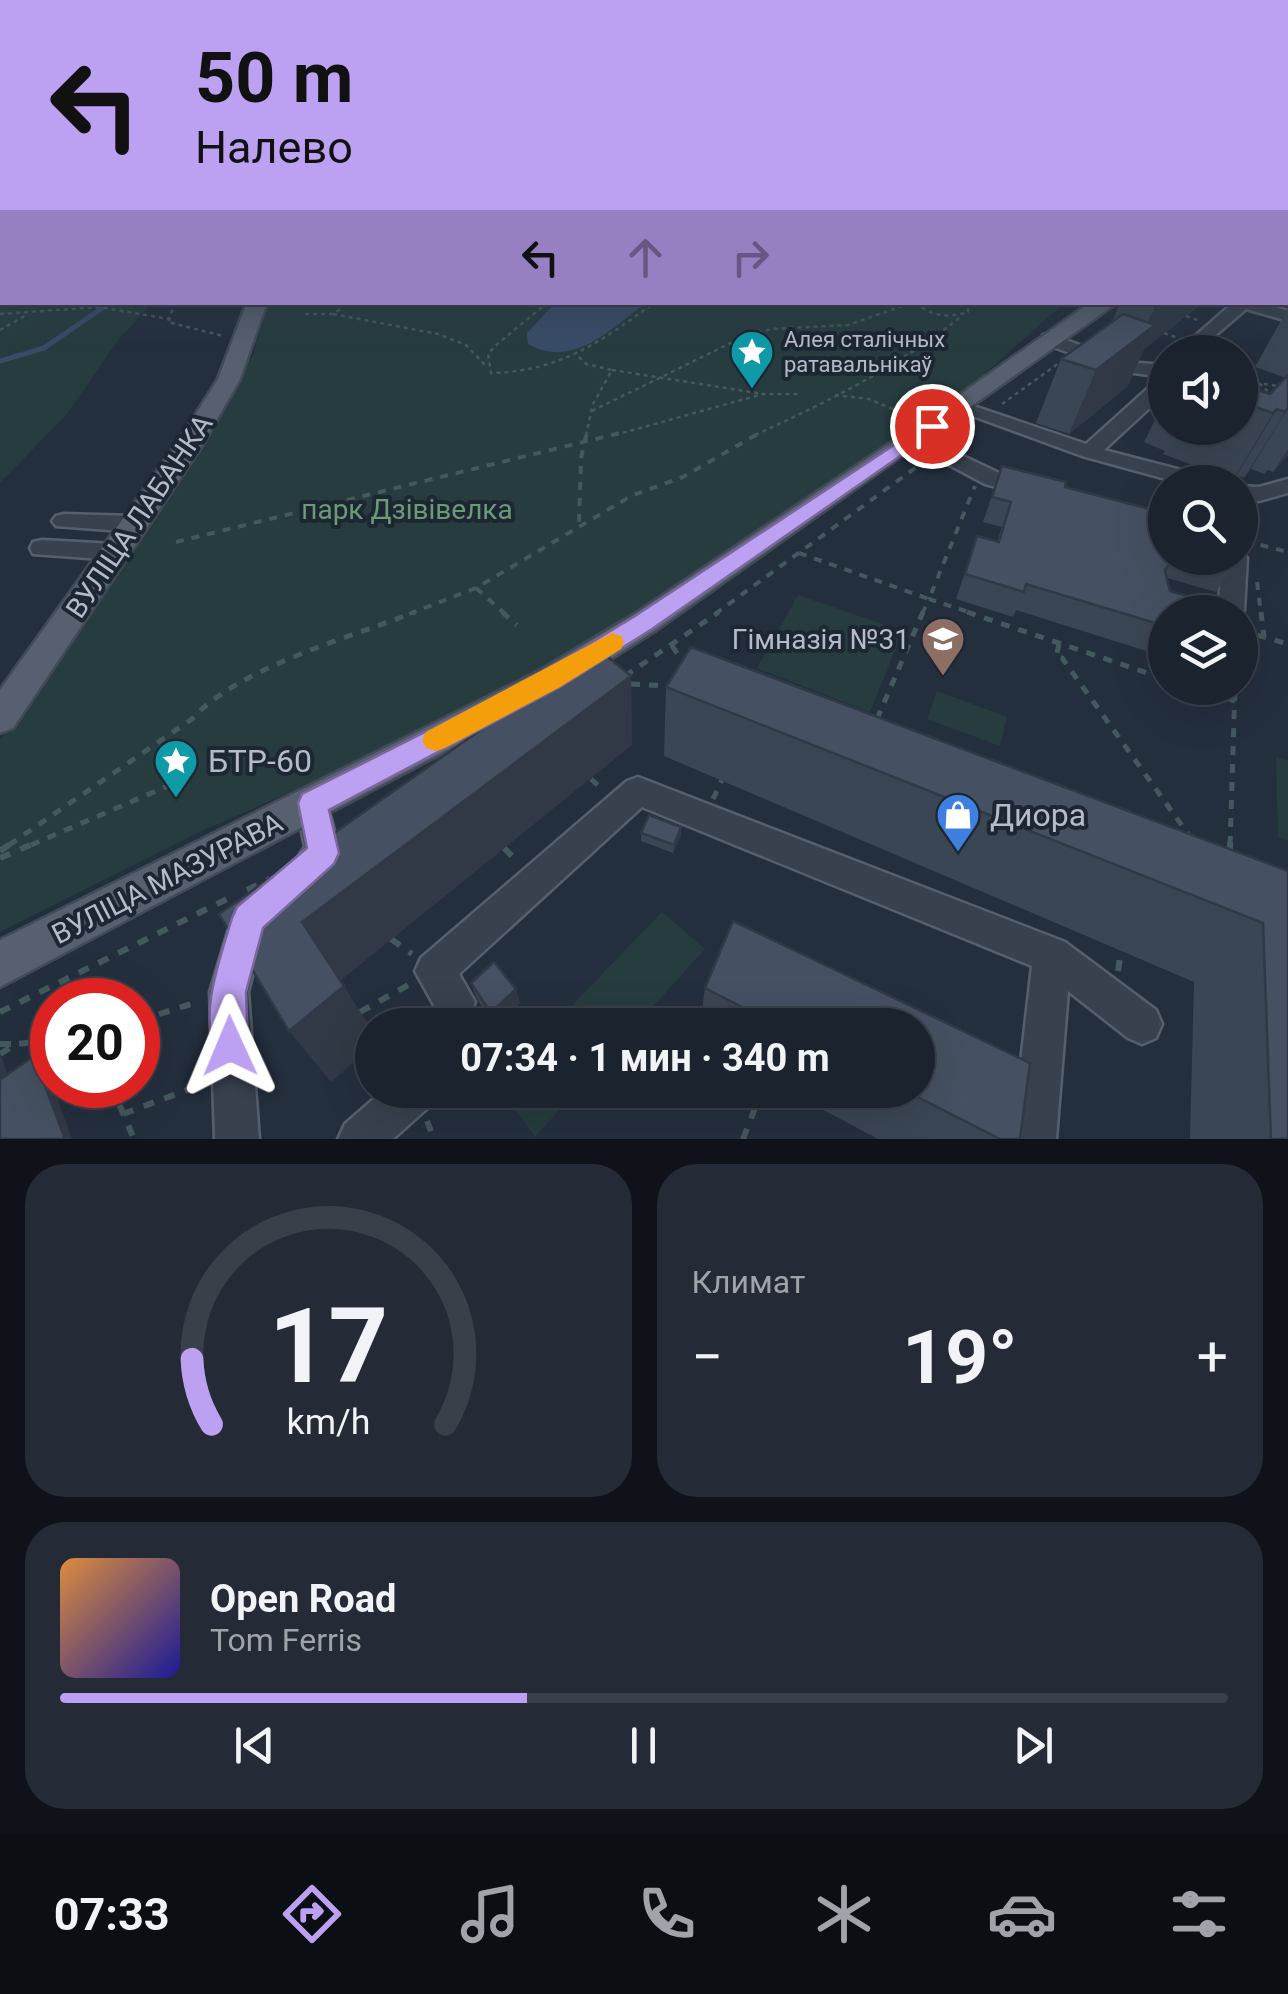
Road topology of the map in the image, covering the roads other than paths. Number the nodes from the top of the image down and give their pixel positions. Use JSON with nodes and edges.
{"nodes":[{"id":1,"x":256,"y":305,"type":"edge"},
{"id":2,"x":1098,"y":305,"type":"edge"},
{"id":3,"x":1240,"y":305,"type":"edge"},
{"id":4,"x":1249,"y":305,"type":"edge"},
{"id":5,"x":1288,"y":316,"type":"edge"},
{"id":6,"x":1205,"y":335,"type":"edge"},
{"id":7,"x":1049,"y":339,"type":"junction"},
{"id":8,"x":1148,"y":369,"type":"edge"},
{"id":9,"x":1148,"y":398,"type":"edge"},
{"id":10,"x":1139,"y":406,"type":"junction"},
{"id":11,"x":958,"y":407,"type":"junction"},
{"id":12,"x":1148,"y":409,"type":"edge"},
{"id":13,"x":923,"y":432,"type":"junction"},
{"id":14,"x":1089,"y":452,"type":"junction"},
{"id":15,"x":1148,"y":468,"type":"edge"},
{"id":16,"x":1288,"y":486,"type":"edge"},
{"id":17,"x":1050,"y":494,"type":"edge"},
{"id":18,"x":1258,"y":494,"type":"edge"},
{"id":19,"x":64,"y":521,"type":"dead end"},
{"id":20,"x":136,"y":524,"type":"junction"},
{"id":21,"x":42,"y":548,"type":"dead end"},
{"id":22,"x":116,"y":552,"type":"junction"},
{"id":23,"x":0,"y":718,"type":"edge"},
{"id":24,"x":312,"y":803,"type":"junction"},
{"id":25,"x":1052,"y":955,"type":"junction"},
{"id":26,"x":0,"y":964,"type":"edge"},
{"id":27,"x":452,"y":1008,"type":"edge"},
{"id":28,"x":1142,"y":1024,"type":"dead end"},
{"id":29,"x":395,"y":1108,"type":"edge"},
{"id":30,"x":237,"y":1139,"type":"edge"},
{"id":31,"x":360,"y":1139,"type":"edge"},
{"id":32,"x":1034,"y":1139,"type":"edge"}],
"edges":[{"from":1,"to":20,"type":"main road","name":"ВУЛІЦА ЛАБАНКА"},
{"from":2,"to":7,"type":"main road","name":"ВУЛІЦА МАЗУРАВА"},
{"from":3,"to":6,"type":"lane"},
{"from":4,"to":5,"type":"lane"},
{"from":7,"to":8,"type":"lane"},
{"from":7,"to":11,"type":"main road","name":"ВУЛІЦА МАЗУРАВА"},
{"from":9,"to":10,"type":"lane"},
{"from":10,"to":12,"type":"lane"},
{"from":10,"to":14,"type":"lane"},
{"from":11,"to":13,"type":"main road","name":"ВУЛІЦА МАЗУРАВА"},
{"from":11,"to":14,"type":"lane"},
{"from":13,"to":17,"type":"lane"},
{"from":13,"to":24,"type":"main road","name":"ВУЛІЦА МАЗУРАВА"},
{"from":14,"to":15,"type":"lane"},
{"from":16,"to":18,"type":"lane"},
{"from":19,"to":20,"type":"lane"},
{"from":20,"to":22,"type":"main road","name":"ВУЛІЦА ЛАБАНКА"},
{"from":21,"to":22,"type":"lane"},
{"from":22,"to":23,"type":"main road","name":"ВУЛІЦА ЛАБАНКА"},
{"from":24,"to":26,"type":"main road","name":"ВУЛІЦА МАЗУРАВА"},
{"from":24,"to":30,"type":"lane"},
{"from":25,"to":27,"type":"lane"},
{"from":25,"to":28,"type":"lane"},
{"from":25,"to":32,"type":"lane"},
{"from":29,"to":31,"type":"lane"}]}
